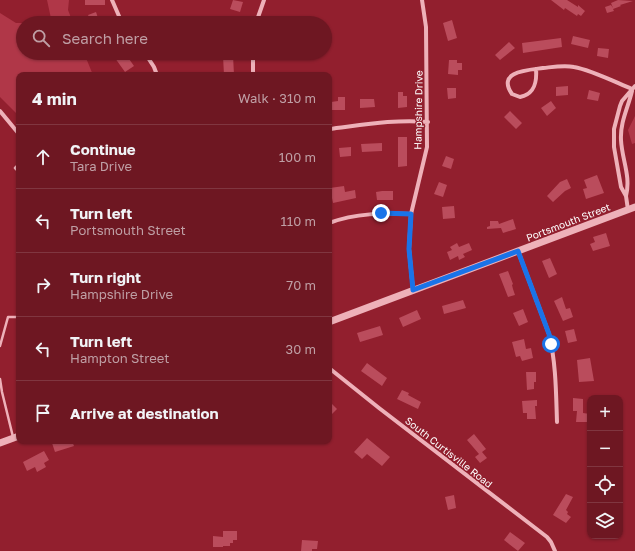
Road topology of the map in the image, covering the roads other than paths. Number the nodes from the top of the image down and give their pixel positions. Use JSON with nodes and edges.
{"nodes":[{"id":1,"x":112,"y":0,"type":"edge"},
{"id":2,"x":264,"y":0,"type":"edge"},
{"id":3,"x":422,"y":0,"type":"edge"},
{"id":4,"x":119,"y":16,"type":"edge"},
{"id":5,"x":258,"y":16,"type":"edge"},
{"id":6,"x":150,"y":60,"type":"edge"},
{"id":7,"x":253,"y":60,"type":"edge"},
{"id":8,"x":536,"y":69,"type":"junction"},
{"id":9,"x":156,"y":72,"type":"edge"},
{"id":10,"x":253,"y":72,"type":"edge"},
{"id":11,"x":634,"y":87,"type":"edge"},
{"id":12,"x":0,"y":111,"type":"edge"},
{"id":13,"x":428,"y":122,"type":"junction"},
{"id":14,"x":332,"y":129,"type":"edge"},
{"id":15,"x":16,"y":130,"type":"edge"},
{"id":16,"x":626,"y":196,"type":"junction"},
{"id":17,"x":632,"y":209,"type":"edge"},
{"id":18,"x":411,"y":214,"type":"junction"},
{"id":19,"x":332,"y":222,"type":"edge"},
{"id":20,"x":518,"y":251,"type":"junction"},
{"id":21,"x":413,"y":290,"type":"junction"},
{"id":22,"x":16,"y":317,"type":"edge"},
{"id":23,"x":332,"y":321,"type":"edge"},
{"id":24,"x":0,"y":346,"type":"edge"},
{"id":25,"x":332,"y":370,"type":"edge"},
{"id":26,"x":0,"y":379,"type":"edge"},
{"id":27,"x":557,"y":422,"type":"dead end"},
{"id":28,"x":16,"y":437,"type":"edge"},
{"id":29,"x":0,"y":443,"type":"edge"},
{"id":30,"x":555,"y":551,"type":"edge"}],
"edges":[{"from":1,"to":4,"type":"street"},
{"from":2,"to":5,"type":"street"},
{"from":3,"to":13,"type":"street","name":"Hampshire Drive"},
{"from":6,"to":9,"type":"street"},
{"from":7,"to":10,"type":"street"},
{"from":8,"to":8,"type":"street"},
{"from":8,"to":11,"type":"street"},
{"from":11,"to":16,"type":"street"},
{"from":11,"to":16,"type":"street"},
{"from":12,"to":15,"type":"street"},
{"from":13,"to":14,"type":"street"},
{"from":13,"to":18,"type":"street","name":"Hampshire Drive"},
{"from":16,"to":17,"type":"street"},
{"from":17,"to":20,"type":"street","name":"Portsmouth Street"},
{"from":18,"to":19,"type":"street"},
{"from":18,"to":21,"type":"street","name":"Hampshire Drive"},
{"from":20,"to":21,"type":"street","name":"Portsmouth Street"},
{"from":20,"to":27,"type":"street"},
{"from":21,"to":23,"type":"street","name":"Portsmouth Street"},
{"from":22,"to":24,"type":"lane"},
{"from":25,"to":30,"type":"street","name":"South Curtisville Road"},
{"from":26,"to":28,"type":"lane"},
{"from":28,"to":29,"type":"street"}]}
